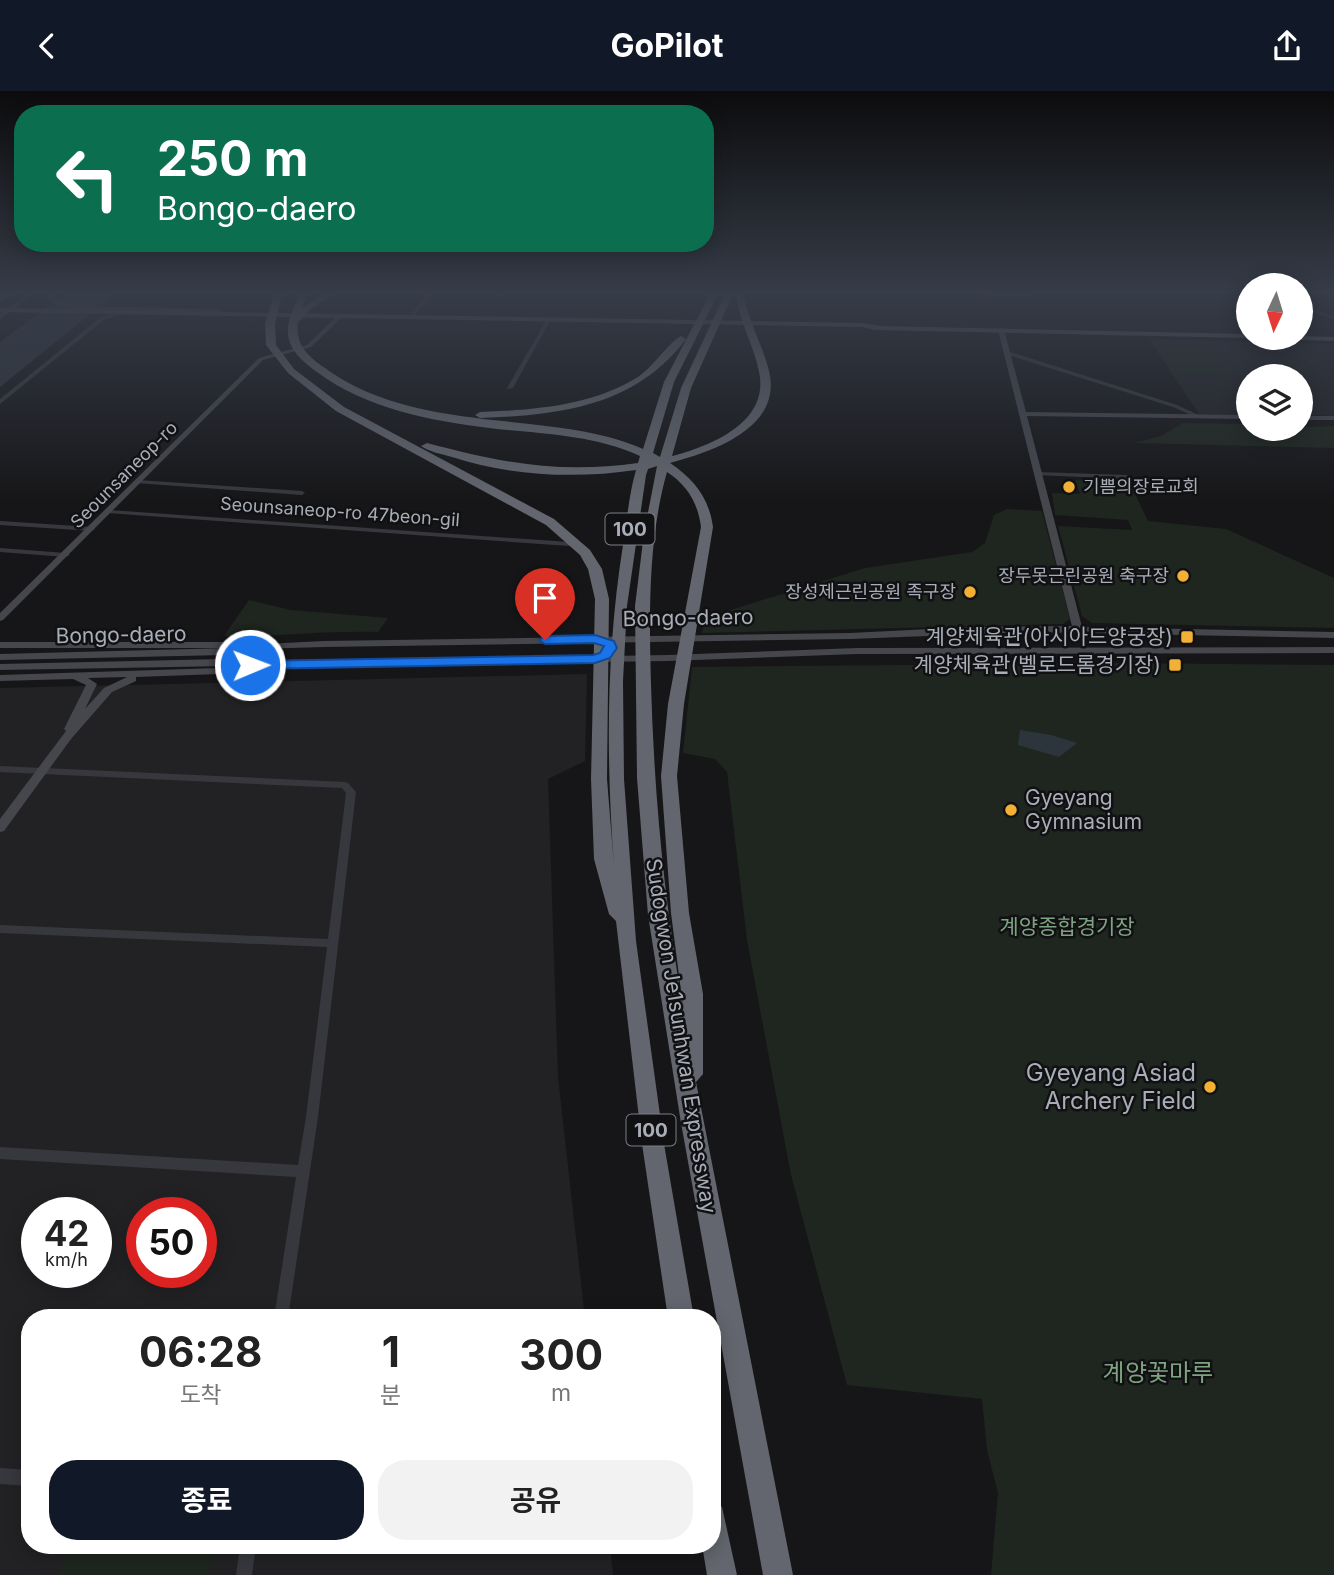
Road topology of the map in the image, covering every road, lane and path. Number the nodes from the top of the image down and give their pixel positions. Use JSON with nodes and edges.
{"nodes":[{"id":1,"x":48,"y":363,"type":"edge"},
{"id":2,"x":257,"y":363,"type":"edge"},
{"id":3,"x":284,"y":363,"type":"edge"},
{"id":4,"x":311,"y":363,"type":"edge"},
{"id":5,"x":524,"y":363,"type":"edge"},
{"id":6,"x":662,"y":363,"type":"edge"},
{"id":7,"x":679,"y":363,"type":"edge"},
{"id":8,"x":697,"y":363,"type":"edge"},
{"id":9,"x":760,"y":363,"type":"edge"},
{"id":10,"x":1010,"y":363,"type":"edge"},
{"id":11,"x":1040,"y":363,"type":"edge"},
{"id":12,"x":510,"y":388,"type":"dead end"},
{"id":13,"x":384,"y":400,"type":"junction"},
{"id":14,"x":0,"y":403,"type":"edge"},
{"id":15,"x":340,"y":409,"type":"junction"},
{"id":16,"x":1023,"y":414,"type":"junction"},
{"id":17,"x":1200,"y":417,"type":"junction"},
{"id":18,"x":1236,"y":417,"type":"edge"},
{"id":19,"x":1313,"y":418,"type":"edge"},
{"id":20,"x":1334,"y":418,"type":"edge"},
{"id":21,"x":1038,"y":474,"type":"junction"},
{"id":22,"x":1127,"y":477,"type":"dead end"},
{"id":23,"x":138,"y":482,"type":"junction"},
{"id":24,"x":302,"y":493,"type":"dead end"},
{"id":25,"x":109,"y":512,"type":"junction"},
{"id":26,"x":0,"y":523,"type":"edge"},
{"id":27,"x":92,"y":529,"type":"junction"},
{"id":28,"x":569,"y":544,"type":"dead end"},
{"id":29,"x":0,"y":550,"type":"edge"},
{"id":30,"x":66,"y":555,"type":"junction"},
{"id":31,"x":0,"y":618,"type":"edge"},
{"id":32,"x":1078,"y":629,"type":"junction"},
{"id":33,"x":1334,"y":635,"type":"edge"},
{"id":34,"x":595,"y":639,"type":"junction"},
{"id":35,"x":0,"y":645,"type":"edge"},
{"id":36,"x":255,"y":646,"type":"junction"},
{"id":37,"x":1334,"y":650,"type":"edge"},
{"id":38,"x":0,"y":657,"type":"edge"},
{"id":39,"x":204,"y":657,"type":"junction"},
{"id":40,"x":595,"y":659,"type":"junction"},
{"id":41,"x":250,"y":665,"type":"junction"},
{"id":42,"x":0,"y":667,"type":"edge"},
{"id":43,"x":152,"y":674,"type":"junction"},
{"id":44,"x":71,"y":676,"type":"junction"},
{"id":45,"x":0,"y":678,"type":"edge"},
{"id":46,"x":67,"y":736,"type":"junction"},
{"id":47,"x":0,"y":769,"type":"edge"},
{"id":48,"x":41,"y":771,"type":"junction"},
{"id":49,"x":607,"y":779,"type":"junction"},
{"id":50,"x":0,"y":828,"type":"edge"},
{"id":51,"x":0,"y":929,"type":"edge"},
{"id":52,"x":332,"y":943,"type":"junction"},
{"id":53,"x":691,"y":1123,"type":"junction"},
{"id":54,"x":0,"y":1153,"type":"edge"},
{"id":55,"x":304,"y":1171,"type":"junction"},
{"id":56,"x":282,"y":1309,"type":"edge"},
{"id":57,"x":680,"y":1309,"type":"edge"},
{"id":58,"x":0,"y":1476,"type":"edge"},
{"id":59,"x":21,"y":1477,"type":"edge"},
{"id":60,"x":247,"y":1554,"type":"edge"},
{"id":61,"x":718,"y":1554,"type":"edge"},
{"id":62,"x":244,"y":1575,"type":"edge"},
{"id":63,"x":722,"y":1575,"type":"edge"},
{"id":64,"x":778,"y":1575,"type":"edge"}],
"edges":[{"from":1,"to":14,"type":"street"},
{"from":2,"to":23,"type":"street","name":"Seounsaneop-ro"},
{"from":3,"to":15,"type":"highway"},
{"from":4,"to":13,"type":"highway"},
{"from":5,"to":12,"type":"street"},
{"from":6,"to":13,"type":"highway"},
{"from":7,"to":49,"type":"highway","number":"100"},
{"from":8,"to":53,"type":"highway","name":"Sudogwon Je1sunhwan Expressway","number":"100"},
{"from":9,"to":15,"type":"highway"},
{"from":10,"to":16,"type":"street"},
{"from":11,"to":17,"type":"street"},
{"from":13,"to":53,"type":"highway"},
{"from":15,"to":49,"type":"highway"},
{"from":16,"to":17,"type":"main road"},
{"from":16,"to":21,"type":"street"},
{"from":17,"to":18,"type":"main road"},
{"from":19,"to":20,"type":"main road"},
{"from":21,"to":22,"type":"street"},
{"from":21,"to":32,"type":"street"},
{"from":23,"to":24,"type":"street"},
{"from":23,"to":25,"type":"street","name":"Seounsaneop-ro"},
{"from":25,"to":27,"type":"street","name":"Seounsaneop-ro"},
{"from":25,"to":28,"type":"street","name":"Seounsaneop-ro 47beon-gil"},
{"from":26,"to":27,"type":"street"},
{"from":27,"to":30,"type":"street","name":"Seounsaneop-ro"},
{"from":29,"to":30,"type":"street"},
{"from":30,"to":31,"type":"street","name":"Seounsaneop-ro"},
{"from":32,"to":33,"type":"main road","name":"Bongo-daero"},
{"from":32,"to":34,"type":"main road","name":"Bongo-daero"},
{"from":34,"to":36,"type":"main road","name":"Bongo-daero"},
{"from":34,"to":40,"type":"main road"},
{"from":35,"to":36,"type":"main road"},
{"from":36,"to":39,"type":"main road","name":"Bongo-daero"},
{"from":37,"to":40,"type":"main road","name":"Bongo-daero"},
{"from":38,"to":39,"type":"main road","name":"Bongo-daero"},
{"from":39,"to":41,"type":"main road","name":"Bongo-daero"},
{"from":39,"to":42,"type":"main road","name":"Bongo-daero"},
{"from":40,"to":41,"type":"main road","name":"Bongo-daero"},
{"from":41,"to":43,"type":"main road"},
{"from":43,"to":44,"type":"main road"},
{"from":43,"to":46,"type":"main road"},
{"from":44,"to":45,"type":"main road"},
{"from":44,"to":46,"type":"main road"},
{"from":46,"to":48,"type":"main road"},
{"from":47,"to":48,"type":"street"},
{"from":48,"to":50,"type":"main road"},
{"from":48,"to":52,"type":"street"},
{"from":49,"to":57,"type":"highway","name":"Sudogwon Je1sunhwan Expressway","number":"100"},
{"from":51,"to":52,"type":"street"},
{"from":52,"to":55,"type":"street"},
{"from":53,"to":64,"type":"highway","name":"Sudogwon Je1sunhwan Expressway","number":"100"},
{"from":54,"to":55,"type":"street"},
{"from":55,"to":56,"type":"street"},
{"from":58,"to":59,"type":"street"},
{"from":60,"to":62,"type":"street"},
{"from":61,"to":63,"type":"highway"}]}
